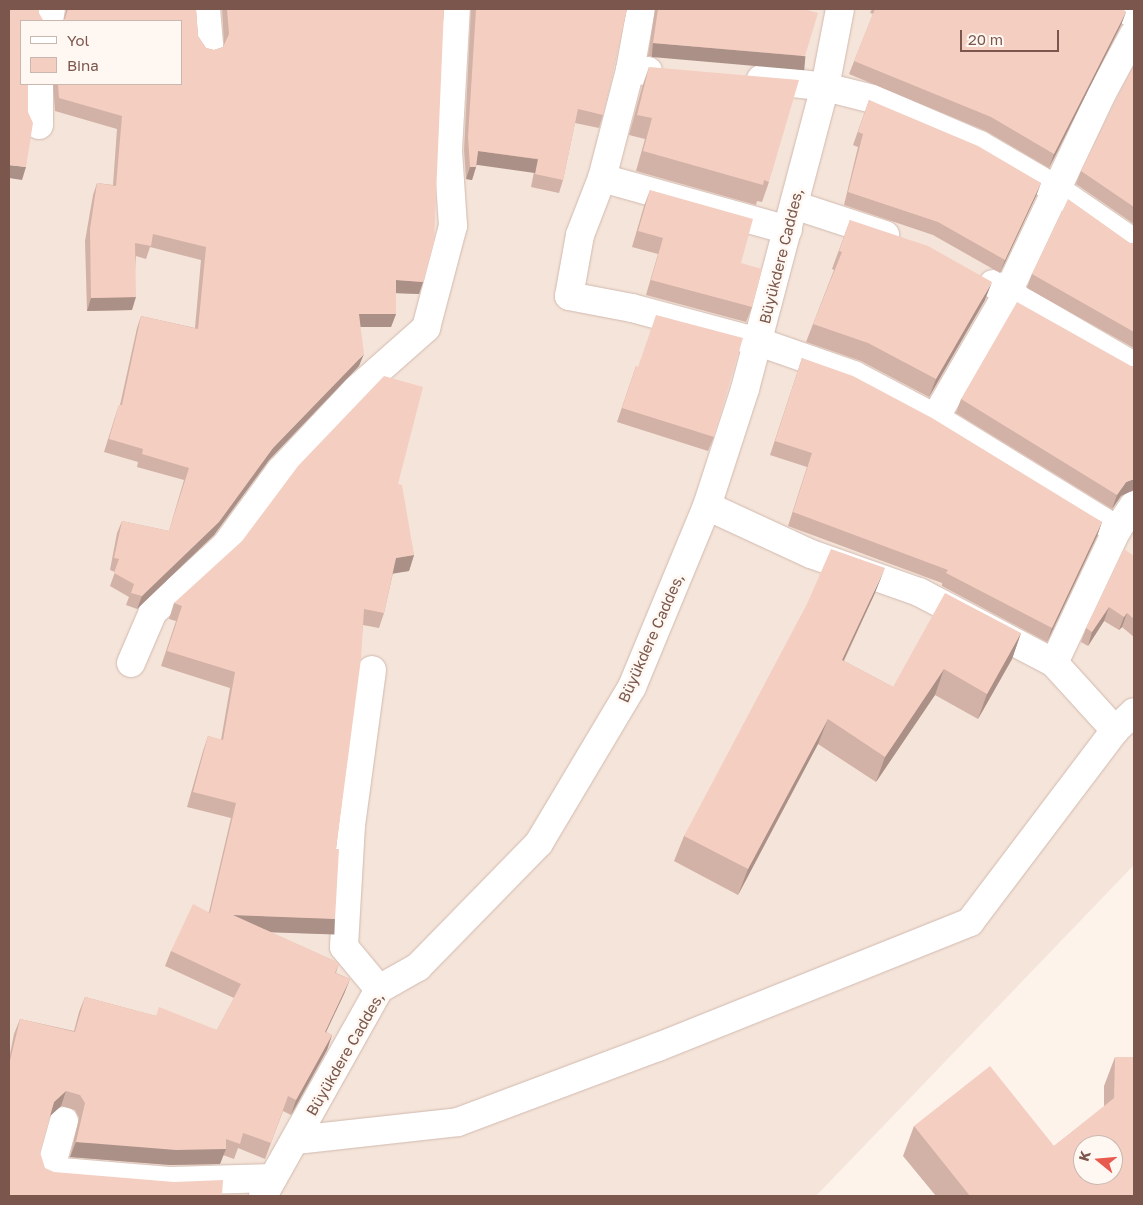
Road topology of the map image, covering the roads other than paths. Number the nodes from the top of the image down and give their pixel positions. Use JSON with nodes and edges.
{"nodes":[{"id":1,"x":206,"y":9,"type":"edge"},
{"id":2,"x":456,"y":9,"type":"edge"},
{"id":3,"x":641,"y":9,"type":"edge"},
{"id":4,"x":840,"y":9,"type":"edge"},
{"id":5,"x":1124,"y":9,"type":"edge"},
{"id":6,"x":1134,"y":14,"type":"edge"},
{"id":7,"x":1134,"y":34,"type":"edge"},
{"id":8,"x":209,"y":47,"type":"edge"},
{"id":9,"x":630,"y":70,"type":"junction"},
{"id":10,"x":677,"y":73,"type":"edge"},
{"id":11,"x":732,"y":77,"type":"edge"},
{"id":12,"x":39,"y":85,"type":"edge"},
{"id":13,"x":825,"y":86,"type":"junction"},
{"id":14,"x":39,"y":125,"type":"dead end"},
{"id":15,"x":602,"y":178,"type":"junction"},
{"id":16,"x":1057,"y":190,"type":"junction"},
{"id":17,"x":791,"y":218,"type":"junction"},
{"id":18,"x":1134,"y":243,"type":"edge"},
{"id":19,"x":910,"y":244,"type":"edge"},
{"id":20,"x":968,"y":271,"type":"edge"},
{"id":21,"x":1008,"y":292,"type":"junction"},
{"id":22,"x":759,"y":342,"type":"junction"},
{"id":23,"x":1134,"y":366,"type":"edge"},
{"id":24,"x":935,"y":418,"type":"junction"},
{"id":25,"x":1134,"y":505,"type":"edge"},
{"id":26,"x":707,"y":506,"type":"junction"},
{"id":27,"x":1117,"y":530,"type":"junction"},
{"id":28,"x":1054,"y":662,"type":"junction"},
{"id":29,"x":131,"y":663,"type":"dead end"},
{"id":30,"x":372,"y":670,"type":"dead end"},
{"id":31,"x":1125,"y":721,"type":"edge"},
{"id":32,"x":379,"y":989,"type":"junction"},
{"id":33,"x":64,"y":1121,"type":"dead end"},
{"id":34,"x":296,"y":1140,"type":"junction"},
{"id":35,"x":268,"y":1187,"type":"edge"}],
"edges":[{"from":1,"to":8,"type":"street"},
{"from":2,"to":29,"type":"street"},
{"from":3,"to":9,"type":"street"},
{"from":4,"to":13,"type":"street","name":"Büyükdere Caddes,"},
{"from":5,"to":6,"type":"street"},
{"from":7,"to":16,"type":"street"},
{"from":9,"to":10,"type":"street"},
{"from":9,"to":15,"type":"street"},
{"from":11,"to":13,"type":"street"},
{"from":12,"to":14,"type":"street"},
{"from":13,"to":16,"type":"street"},
{"from":13,"to":17,"type":"street","name":"Büyükdere Caddes,"},
{"from":15,"to":17,"type":"street"},
{"from":15,"to":22,"type":"street"},
{"from":16,"to":18,"type":"street"},
{"from":16,"to":21,"type":"street"},
{"from":17,"to":19,"type":"street"},
{"from":17,"to":22,"type":"street","name":"Büyükdere Caddes,"},
{"from":20,"to":21,"type":"street"},
{"from":21,"to":23,"type":"street"},
{"from":21,"to":24,"type":"street"},
{"from":22,"to":24,"type":"street"},
{"from":22,"to":26,"type":"street","name":"Büyükdere Caddes,"},
{"from":24,"to":27,"type":"street"},
{"from":25,"to":27,"type":"street"},
{"from":26,"to":28,"type":"street"},
{"from":26,"to":32,"type":"street","name":"Büyükdere Caddes,"},
{"from":27,"to":28,"type":"street"},
{"from":28,"to":31,"type":"street"},
{"from":30,"to":32,"type":"street"},
{"from":31,"to":34,"type":"street"},
{"from":32,"to":34,"type":"street","name":"Büyükdere Caddes,"},
{"from":33,"to":35,"type":"street"},
{"from":34,"to":35,"type":"street","name":"Büyükdere Caddes,"}]}
